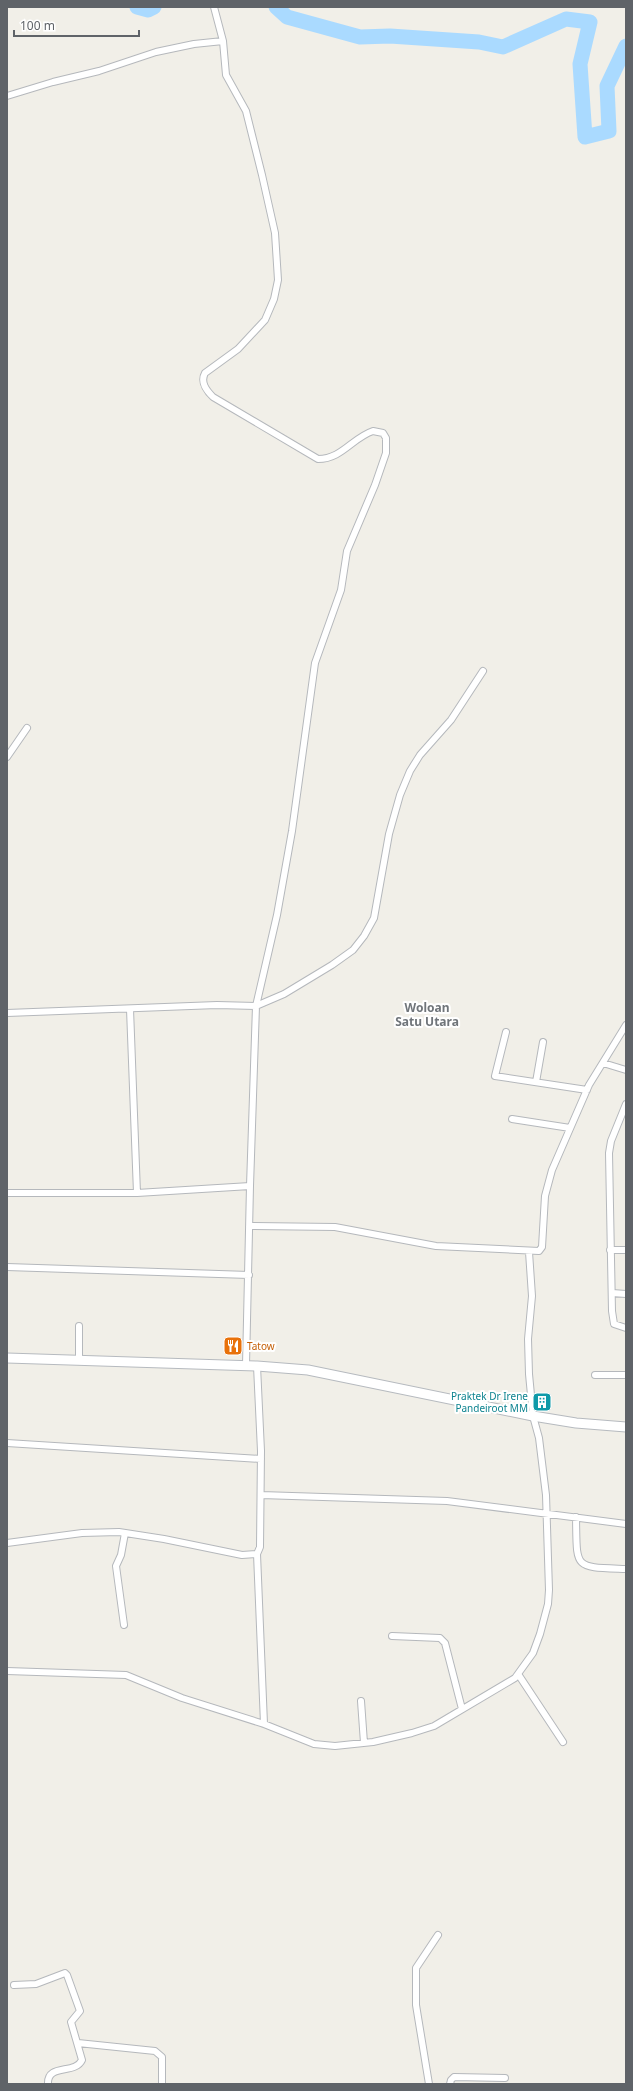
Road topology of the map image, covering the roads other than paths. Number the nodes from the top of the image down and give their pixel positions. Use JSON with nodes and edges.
{"nodes":[{"id":1,"x":214,"y":7,"type":"edge"},
{"id":2,"x":223,"y":41,"type":"junction"},
{"id":3,"x":7,"y":96,"type":"edge"},
{"id":4,"x":483,"y":671,"type":"dead end"},
{"id":5,"x":27,"y":728,"type":"dead end"},
{"id":6,"x":7,"y":757,"type":"edge"},
{"id":7,"x":256,"y":1006,"type":"junction"},
{"id":8,"x":130,"y":1009,"type":"junction"},
{"id":9,"x":7,"y":1013,"type":"edge"},
{"id":10,"x":625,"y":1028,"type":"edge"},
{"id":11,"x":506,"y":1032,"type":"dead end"},
{"id":12,"x":543,"y":1042,"type":"dead end"},
{"id":13,"x":603,"y":1063,"type":"junction"},
{"id":14,"x":626,"y":1070,"type":"edge"},
{"id":15,"x":536,"y":1082,"type":"junction"},
{"id":16,"x":587,"y":1090,"type":"junction"},
{"id":17,"x":626,"y":1104,"type":"edge"},
{"id":18,"x":512,"y":1119,"type":"dead end"},
{"id":19,"x":570,"y":1128,"type":"junction"},
{"id":20,"x":250,"y":1186,"type":"junction"},
{"id":21,"x":7,"y":1193,"type":"edge"},
{"id":22,"x":137,"y":1193,"type":"junction"},
{"id":23,"x":249,"y":1226,"type":"junction"},
{"id":24,"x":610,"y":1250,"type":"junction"},
{"id":25,"x":626,"y":1250,"type":"edge"},
{"id":26,"x":528,"y":1252,"type":"junction"},
{"id":27,"x":7,"y":1267,"type":"edge"},
{"id":28,"x":249,"y":1275,"type":"junction"},
{"id":29,"x":612,"y":1293,"type":"junction"},
{"id":30,"x":626,"y":1294,"type":"edge"},
{"id":31,"x":80,"y":1326,"type":"dead end"},
{"id":32,"x":626,"y":1328,"type":"edge"},
{"id":33,"x":7,"y":1358,"type":"edge"},
{"id":34,"x":80,"y":1360,"type":"junction"},
{"id":35,"x":246,"y":1365,"type":"junction"},
{"id":36,"x":257,"y":1366,"type":"junction"},
{"id":37,"x":595,"y":1375,"type":"dead end"},
{"id":38,"x":626,"y":1375,"type":"edge"},
{"id":39,"x":533,"y":1416,"type":"junction"},
{"id":40,"x":626,"y":1427,"type":"edge"},
{"id":41,"x":7,"y":1443,"type":"edge"},
{"id":42,"x":260,"y":1459,"type":"junction"},
{"id":43,"x":261,"y":1495,"type":"junction"},
{"id":44,"x":546,"y":1513,"type":"junction"},
{"id":45,"x":576,"y":1517,"type":"junction"},
{"id":46,"x":626,"y":1524,"type":"edge"},
{"id":47,"x":125,"y":1533,"type":"junction"},
{"id":48,"x":7,"y":1543,"type":"edge"},
{"id":49,"x":257,"y":1554,"type":"junction"},
{"id":50,"x":626,"y":1569,"type":"edge"},
{"id":51,"x":124,"y":1625,"type":"dead end"},
{"id":52,"x":392,"y":1636,"type":"dead end"},
{"id":53,"x":7,"y":1671,"type":"edge"},
{"id":54,"x":518,"y":1674,"type":"junction"},
{"id":55,"x":361,"y":1701,"type":"dead end"},
{"id":56,"x":462,"y":1709,"type":"junction"},
{"id":57,"x":264,"y":1724,"type":"junction"},
{"id":58,"x":563,"y":1742,"type":"dead end"},
{"id":59,"x":364,"y":1743,"type":"junction"},
{"id":60,"x":438,"y":1935,"type":"dead end"},
{"id":61,"x":14,"y":1985,"type":"dead end"},
{"id":62,"x":78,"y":2043,"type":"junction"},
{"id":63,"x":505,"y":2078,"type":"dead end"},
{"id":64,"x":48,"y":2084,"type":"edge"},
{"id":65,"x":162,"y":2084,"type":"edge"},
{"id":66,"x":429,"y":2084,"type":"edge"},
{"id":67,"x":450,"y":2084,"type":"edge"}],
"edges":[{"from":1,"to":2,"type":"street"},
{"from":2,"to":3,"type":"street"},
{"from":2,"to":7,"type":"street"},
{"from":4,"to":7,"type":"street"},
{"from":5,"to":6,"type":"street"},
{"from":7,"to":8,"type":"street"},
{"from":7,"to":20,"type":"street"},
{"from":8,"to":9,"type":"street"},
{"from":8,"to":22,"type":"street"},
{"from":10,"to":13,"type":"street"},
{"from":11,"to":15,"type":"street"},
{"from":12,"to":15,"type":"street"},
{"from":13,"to":14,"type":"street"},
{"from":13,"to":16,"type":"street"},
{"from":15,"to":16,"type":"street"},
{"from":16,"to":19,"type":"street"},
{"from":17,"to":24,"type":"street"},
{"from":18,"to":19,"type":"street"},
{"from":19,"to":26,"type":"street"},
{"from":20,"to":22,"type":"street"},
{"from":20,"to":23,"type":"street"},
{"from":21,"to":22,"type":"street"},
{"from":23,"to":26,"type":"street"},
{"from":23,"to":28,"type":"street"},
{"from":24,"to":25,"type":"street"},
{"from":24,"to":29,"type":"street"},
{"from":26,"to":39,"type":"street"},
{"from":27,"to":28,"type":"street"},
{"from":28,"to":35,"type":"street"},
{"from":29,"to":30,"type":"street"},
{"from":29,"to":32,"type":"street"},
{"from":31,"to":34,"type":"street"},
{"from":33,"to":34,"type":"main road"},
{"from":34,"to":35,"type":"main road"},
{"from":35,"to":36,"type":"main road"},
{"from":36,"to":39,"type":"main road"},
{"from":36,"to":42,"type":"street"},
{"from":37,"to":38,"type":"street"},
{"from":39,"to":40,"type":"main road"},
{"from":39,"to":44,"type":"street"},
{"from":41,"to":42,"type":"street"},
{"from":42,"to":43,"type":"street"},
{"from":43,"to":44,"type":"street"},
{"from":43,"to":49,"type":"street"},
{"from":44,"to":45,"type":"street"},
{"from":44,"to":54,"type":"street"},
{"from":45,"to":46,"type":"street"},
{"from":45,"to":50,"type":"street"},
{"from":47,"to":48,"type":"street"},
{"from":47,"to":49,"type":"street"},
{"from":47,"to":51,"type":"street"},
{"from":49,"to":57,"type":"street"},
{"from":52,"to":56,"type":"street"},
{"from":53,"to":57,"type":"street"},
{"from":54,"to":56,"type":"street"},
{"from":54,"to":58,"type":"street"},
{"from":55,"to":59,"type":"street"},
{"from":56,"to":59,"type":"street"},
{"from":57,"to":59,"type":"street"},
{"from":60,"to":66,"type":"street"},
{"from":61,"to":62,"type":"street"},
{"from":62,"to":64,"type":"street"},
{"from":62,"to":65,"type":"street"},
{"from":63,"to":67,"type":"street"}]}
